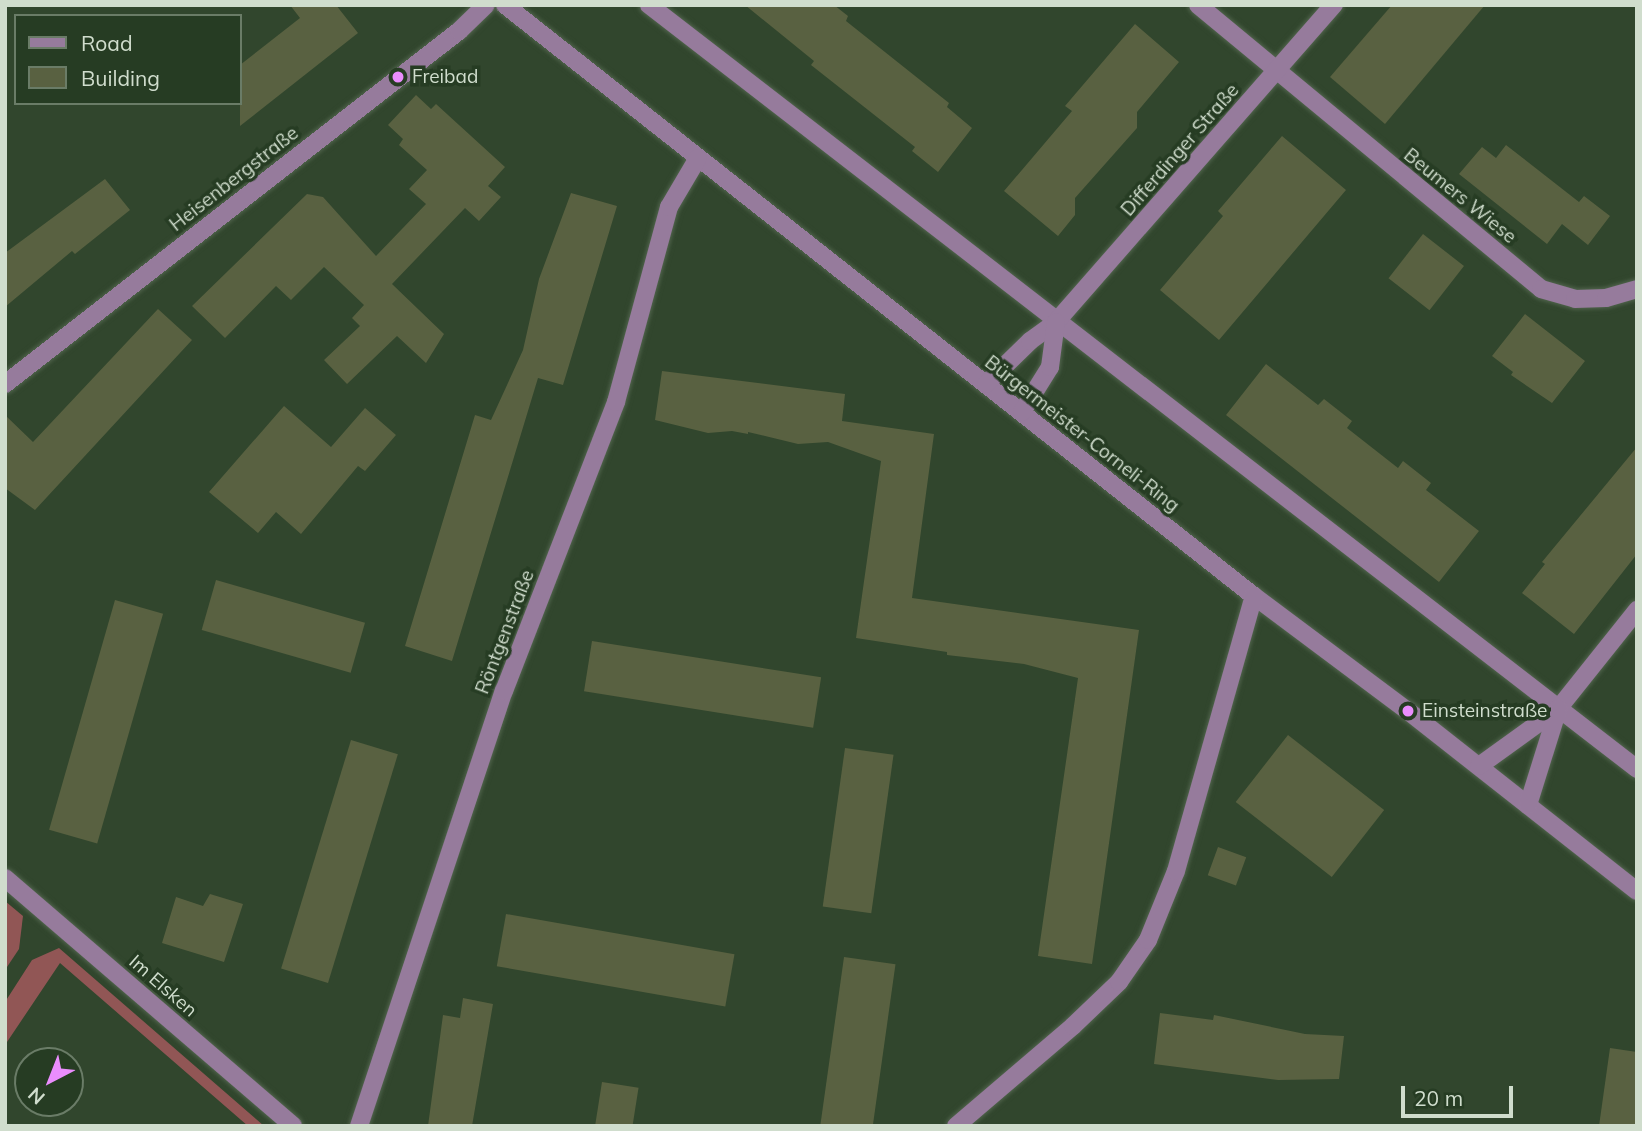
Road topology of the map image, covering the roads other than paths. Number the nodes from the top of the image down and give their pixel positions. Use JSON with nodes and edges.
{"nodes":[{"id":1,"x":486,"y":5,"type":"edge"},
{"id":2,"x":505,"y":5,"type":"edge"},
{"id":3,"x":649,"y":5,"type":"edge"},
{"id":4,"x":1198,"y":5,"type":"edge"},
{"id":5,"x":1334,"y":5,"type":"edge"},
{"id":6,"x":1276,"y":73,"type":"junction"},
{"id":7,"x":698,"y":158,"type":"junction"},
{"id":8,"x":1637,"y":289,"type":"edge"},
{"id":9,"x":1056,"y":322,"type":"junction"},
{"id":10,"x":5,"y":384,"type":"edge"},
{"id":11,"x":986,"y":384,"type":"junction"},
{"id":12,"x":1022,"y":412,"type":"junction"},
{"id":13,"x":1254,"y":597,"type":"junction"},
{"id":14,"x":1637,"y":610,"type":"edge"},
{"id":15,"x":1558,"y":709,"type":"junction"},
{"id":16,"x":1479,"y":766,"type":"junction"},
{"id":17,"x":1637,"y":769,"type":"edge"},
{"id":18,"x":1528,"y":805,"type":"junction"},
{"id":19,"x":5,"y":878,"type":"edge"},
{"id":20,"x":1637,"y":891,"type":"edge"},
{"id":21,"x":293,"y":1126,"type":"edge"},
{"id":22,"x":359,"y":1126,"type":"edge"},
{"id":23,"x":956,"y":1126,"type":"edge"}],
"edges":[{"from":1,"to":10,"type":"street","name":"Heisenbergstraße"},
{"from":2,"to":7,"type":"street","name":"Bürgermeister-Corneli-Ring"},
{"from":3,"to":9,"type":"street"},
{"from":4,"to":6,"type":"street","name":"Beumers Wiese"},
{"from":5,"to":6,"type":"street","name":"Differdinger Straße"},
{"from":6,"to":8,"type":"street","name":"Beumers Wiese"},
{"from":6,"to":9,"type":"street","name":"Differdinger Straße"},
{"from":7,"to":11,"type":"street","name":"Bürgermeister-Corneli-Ring"},
{"from":7,"to":22,"type":"street","name":"Röntgenstraße"},
{"from":9,"to":11,"type":"street","name":"Differdinger Straße"},
{"from":9,"to":12,"type":"street"},
{"from":9,"to":15,"type":"street"},
{"from":11,"to":12,"type":"street","name":"Bürgermeister-Corneli-Ring"},
{"from":12,"to":13,"type":"street","name":"Bürgermeister-Corneli-Ring"},
{"from":13,"to":16,"type":"street","name":"Bürgermeister-Corneli-Ring"},
{"from":13,"to":23,"type":"street"},
{"from":14,"to":15,"type":"street"},
{"from":15,"to":16,"type":"street"},
{"from":15,"to":17,"type":"street"},
{"from":15,"to":18,"type":"street"},
{"from":16,"to":18,"type":"street","name":"Bürgermeister-Corneli-Ring"},
{"from":18,"to":20,"type":"street","name":"Bürgermeister-Corneli-Ring"},
{"from":19,"to":21,"type":"street","name":"Im Elsken"}]}
